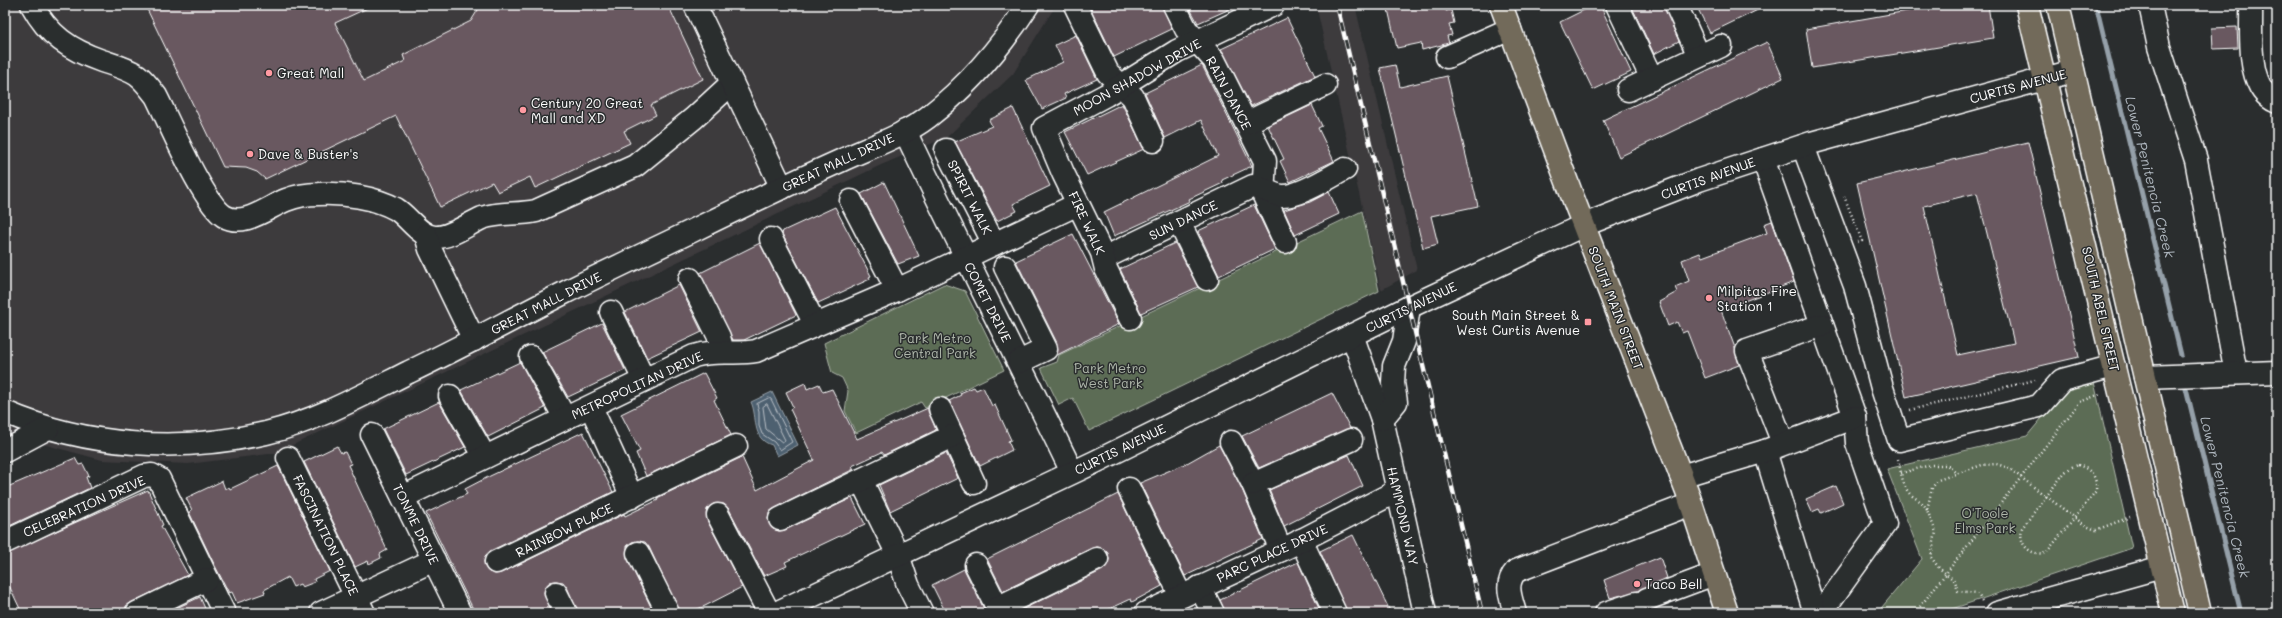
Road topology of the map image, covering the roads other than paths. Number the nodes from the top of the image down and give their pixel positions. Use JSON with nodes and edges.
{"nodes":[{"id":1,"x":32,"y":5,"type":"edge"},
{"id":2,"x":695,"y":5,"type":"edge"},
{"id":3,"x":1028,"y":5,"type":"edge"},
{"id":4,"x":1075,"y":5,"type":"edge"},
{"id":5,"x":1174,"y":5,"type":"edge"},
{"id":6,"x":1273,"y":5,"type":"edge"},
{"id":7,"x":1501,"y":5,"type":"edge"},
{"id":8,"x":1617,"y":5,"type":"edge"},
{"id":9,"x":1676,"y":5,"type":"edge"},
{"id":10,"x":2027,"y":5,"type":"edge"},
{"id":11,"x":2058,"y":5,"type":"edge"},
{"id":12,"x":2150,"y":5,"type":"edge"},
{"id":13,"x":2251,"y":5,"type":"edge"},
{"id":14,"x":1510,"y":29,"type":"junction"},
{"id":15,"x":1198,"y":42,"type":"junction"},
{"id":16,"x":1721,"y":46,"type":"dead end"},
{"id":17,"x":1700,"y":56,"type":"junction"},
{"id":18,"x":1447,"y":57,"type":"dead end"},
{"id":19,"x":2073,"y":71,"type":"junction"},
{"id":20,"x":2046,"y":78,"type":"junction"},
{"id":21,"x":1652,"y":79,"type":"junction"},
{"id":22,"x":732,"y":83,"type":"junction"},
{"id":23,"x":1120,"y":85,"type":"junction"},
{"id":24,"x":1325,"y":85,"type":"dead end"},
{"id":25,"x":1628,"y":90,"type":"dead end"},
{"id":26,"x":2277,"y":102,"type":"edge"},
{"id":27,"x":1246,"y":123,"type":"junction"},
{"id":28,"x":1044,"y":128,"type":"joint"},
{"id":29,"x":905,"y":131,"type":"junction"},
{"id":30,"x":1153,"y":141,"type":"dead end"},
{"id":31,"x":1802,"y":146,"type":"junction"},
{"id":32,"x":946,"y":150,"type":"dead end"},
{"id":33,"x":1763,"y":159,"type":"junction"},
{"id":34,"x":1345,"y":169,"type":"dead end"},
{"id":35,"x":782,"y":188,"type":"junction"},
{"id":36,"x":1263,"y":188,"type":"junction"},
{"id":37,"x":851,"y":201,"type":"dead end"},
{"id":38,"x":1078,"y":204,"type":"junction"},
{"id":39,"x":1179,"y":222,"type":"junction"},
{"id":40,"x":1584,"y":225,"type":"junction"},
{"id":41,"x":426,"y":235,"type":"junction"},
{"id":42,"x":771,"y":239,"type":"dead end"},
{"id":43,"x":1285,"y":242,"type":"dead end"},
{"id":44,"x":994,"y":244,"type":"junction"},
{"id":45,"x":966,"y":258,"type":"junction"},
{"id":46,"x":1104,"y":258,"type":"junction"},
{"id":47,"x":1005,"y":267,"type":"dead end"},
{"id":48,"x":690,"y":279,"type":"dead end"},
{"id":49,"x":1207,"y":279,"type":"dead end"},
{"id":50,"x":897,"y":290,"type":"junction"},
{"id":51,"x":1409,"y":307,"type":"junction"},
{"id":52,"x":611,"y":312,"type":"dead end"},
{"id":53,"x":1130,"y":318,"type":"dead end"},
{"id":54,"x":815,"y":324,"type":"junction"},
{"id":55,"x":1822,"y":325,"type":"junction"},
{"id":56,"x":1352,"y":335,"type":"junction"},
{"id":57,"x":474,"y":340,"type":"junction"},
{"id":58,"x":722,"y":352,"type":"junction"},
{"id":59,"x":531,"y":357,"type":"dead end"},
{"id":60,"x":2112,"y":359,"type":"junction"},
{"id":61,"x":1019,"y":362,"type":"junction"},
{"id":62,"x":2236,"y":373,"type":"junction"},
{"id":63,"x":2145,"y":377,"type":"junction"},
{"id":64,"x":2276,"y":377,"type":"edge"},
{"id":65,"x":644,"y":380,"type":"junction"},
{"id":66,"x":450,"y":396,"type":"dead end"},
{"id":67,"x":591,"y":407,"type":"junction"},
{"id":68,"x":940,"y":409,"type":"dead end"},
{"id":69,"x":5,"y":412,"type":"edge"},
{"id":70,"x":565,"y":418,"type":"junction"},
{"id":71,"x":1855,"y":418,"type":"junction"},
{"id":72,"x":1382,"y":419,"type":"junction"},
{"id":73,"x":2126,"y":420,"type":"junction"},
{"id":74,"x":48,"y":428,"type":"junction"},
{"id":75,"x":372,"y":435,"type":"dead end"},
{"id":76,"x":952,"y":436,"type":"junction"},
{"id":77,"x":1351,"y":440,"type":"dead end"},
{"id":78,"x":1231,"y":442,"type":"dead end"},
{"id":79,"x":736,"y":446,"type":"dead end"},
{"id":80,"x":1774,"y":447,"type":"junction"},
{"id":81,"x":5,"y":451,"type":"edge"},
{"id":82,"x":485,"y":457,"type":"junction"},
{"id":83,"x":288,"y":458,"type":"dead end"},
{"id":84,"x":1072,"y":472,"type":"junction"},
{"id":85,"x":1681,"y":476,"type":"junction"},
{"id":86,"x":861,"y":480,"type":"junction"},
{"id":87,"x":974,"y":483,"type":"dead end"},
{"id":88,"x":1253,"y":484,"type":"junction"},
{"id":89,"x":1129,"y":489,"type":"dead end"},
{"id":90,"x":1397,"y":491,"type":"junction"},
{"id":91,"x":403,"y":497,"type":"junction"},
{"id":92,"x":632,"y":497,"type":"junction"},
{"id":93,"x":1691,"y":504,"type":"junction"},
{"id":94,"x":718,"y":515,"type":"dead end"},
{"id":95,"x":780,"y":519,"type":"dead end"},
{"id":96,"x":5,"y":542,"type":"edge"},
{"id":97,"x":1292,"y":545,"type":"junction"},
{"id":98,"x":638,"y":553,"type":"dead end"},
{"id":99,"x":898,"y":555,"type":"junction"},
{"id":100,"x":1097,"y":559,"type":"dead end"},
{"id":101,"x":434,"y":560,"type":"junction"},
{"id":102,"x":2188,"y":561,"type":"junction"},
{"id":103,"x":496,"y":562,"type":"dead end"},
{"id":104,"x":976,"y":565,"type":"dead end"},
{"id":105,"x":2162,"y":567,"type":"junction"},
{"id":106,"x":1714,"y":574,"type":"junction"},
{"id":107,"x":207,"y":579,"type":"junction"},
{"id":108,"x":1190,"y":591,"type":"junction"},
{"id":109,"x":556,"y":593,"type":"dead end"},
{"id":110,"x":361,"y":605,"type":"edge"},
{"id":111,"x":998,"y":610,"type":"edge"},
{"id":112,"x":1991,"y":610,"type":"edge"},
{"id":113,"x":1724,"y":612,"type":"edge"},
{"id":114,"x":137,"y":613,"type":"edge"},
{"id":115,"x":224,"y":613,"type":"edge"},
{"id":116,"x":321,"y":613,"type":"edge"},
{"id":117,"x":460,"y":613,"type":"edge"},
{"id":118,"x":566,"y":613,"type":"edge"},
{"id":119,"x":668,"y":613,"type":"edge"},
{"id":120,"x":770,"y":613,"type":"edge"},
{"id":121,"x":776,"y":613,"type":"edge"},
{"id":122,"x":922,"y":613,"type":"edge"},
{"id":123,"x":1146,"y":613,"type":"edge"},
{"id":124,"x":1213,"y":613,"type":"edge"},
{"id":125,"x":1335,"y":613,"type":"edge"},
{"id":126,"x":1425,"y":613,"type":"edge"},
{"id":127,"x":1515,"y":613,"type":"edge"},
{"id":128,"x":1606,"y":613,"type":"edge"},
{"id":129,"x":1815,"y":613,"type":"edge"},
{"id":130,"x":1821,"y":613,"type":"edge"},
{"id":131,"x":2173,"y":613,"type":"edge"},
{"id":132,"x":2200,"y":613,"type":"edge"}],
"edges":[{"from":1,"to":41,"type":"street"},
{"from":2,"to":22,"type":"street"},
{"from":3,"to":29,"type":"street","name":"GREAT MALL DRIVE"},
{"from":4,"to":23,"type":"street"},
{"from":5,"to":15,"type":"street","name":"RAIN DANCE"},
{"from":6,"to":15,"type":"street","name":"MOON SHADOW DRIVE"},
{"from":7,"to":14,"type":"main road","name":"SOUTH MAIN STREET"},
{"from":8,"to":21,"type":"street"},
{"from":9,"to":17,"type":"street"},
{"from":10,"to":20,"type":"main road","name":"SOUTH ABEL STREET"},
{"from":11,"to":19,"type":"main road","name":"SOUTH ABEL STREET"},
{"from":12,"to":62,"type":"street"},
{"from":13,"to":26,"type":"street"},
{"from":14,"to":18,"type":"street"},
{"from":14,"to":40,"type":"main road","name":"SOUTH MAIN STREET"},
{"from":15,"to":23,"type":"street","name":"MOON SHADOW DRIVE"},
{"from":15,"to":27,"type":"street","name":"RAIN DANCE"},
{"from":16,"to":17,"type":"street"},
{"from":17,"to":21,"type":"street"},
{"from":19,"to":20,"type":"street","name":"CURTIS AVENUE"},
{"from":19,"to":63,"type":"main road","name":"SOUTH ABEL STREET"},
{"from":20,"to":31,"type":"street","name":"CURTIS AVENUE"},
{"from":20,"to":60,"type":"main road","name":"SOUTH ABEL STREET"},
{"from":21,"to":25,"type":"street"},
{"from":22,"to":35,"type":"street"},
{"from":22,"to":41,"type":"street"},
{"from":23,"to":28,"type":"street","name":"MOON SHADOW DRIVE"},
{"from":23,"to":30,"type":"street"},
{"from":24,"to":27,"type":"street"},
{"from":27,"to":36,"type":"street","name":"RAIN DANCE"},
{"from":28,"to":38,"type":"street","name":"FIRE WALK"},
{"from":29,"to":35,"type":"street","name":"GREAT MALL DRIVE"},
{"from":29,"to":45,"type":"street","name":"COMET DRIVE"},
{"from":31,"to":33,"type":"street","name":"CURTIS AVENUE"},
{"from":31,"to":60,"type":"street"},
{"from":32,"to":44,"type":"street","name":"SPIRIT WALK"},
{"from":33,"to":40,"type":"street","name":"CURTIS AVENUE"},
{"from":33,"to":55,"type":"street"},
{"from":34,"to":36,"type":"street"},
{"from":35,"to":57,"type":"street","name":"GREAT MALL DRIVE"},
{"from":36,"to":39,"type":"street","name":"SUN DANCE"},
{"from":36,"to":43,"type":"street"},
{"from":37,"to":50,"type":"street"},
{"from":38,"to":44,"type":"street","name":"METROPOLITAN DRIVE"},
{"from":38,"to":46,"type":"street","name":"FIRE WALK"},
{"from":39,"to":46,"type":"street","name":"SUN DANCE"},
{"from":39,"to":49,"type":"street"},
{"from":40,"to":51,"type":"street","name":"CURTIS AVENUE"},
{"from":40,"to":85,"type":"main road","name":"SOUTH MAIN STREET"},
{"from":41,"to":57,"type":"street"},
{"from":42,"to":54,"type":"street"},
{"from":44,"to":45,"type":"street","name":"METROPOLITAN DRIVE"},
{"from":45,"to":50,"type":"street","name":"METROPOLITAN DRIVE"},
{"from":45,"to":61,"type":"street","name":"COMET DRIVE"},
{"from":46,"to":53,"type":"street","name":"FIRE WALK"},
{"from":47,"to":61,"type":"street"},
{"from":48,"to":58,"type":"street"},
{"from":50,"to":54,"type":"street","name":"METROPOLITAN DRIVE"},
{"from":51,"to":56,"type":"street","name":"CURTIS AVENUE"},
{"from":51,"to":72,"type":"street"},
{"from":52,"to":65,"type":"street"},
{"from":54,"to":58,"type":"street","name":"METROPOLITAN DRIVE"},
{"from":55,"to":71,"type":"street"},
{"from":55,"to":80,"type":"street"},
{"from":56,"to":72,"type":"street","name":"HAMMOND WAY"},
{"from":56,"to":84,"type":"street","name":"CURTIS AVENUE"},
{"from":57,"to":74,"type":"street","name":"GREAT MALL DRIVE"},
{"from":58,"to":65,"type":"street","name":"METROPOLITAN DRIVE"},
{"from":59,"to":70,"type":"street"},
{"from":60,"to":63,"type":"main road"},
{"from":60,"to":73,"type":"main road","name":"SOUTH ABEL STREET"},
{"from":61,"to":84,"type":"street","name":"COMET DRIVE"},
{"from":62,"to":63,"type":"street"},
{"from":62,"to":64,"type":"street"},
{"from":63,"to":73,"type":"main road"},
{"from":63,"to":102,"type":"main road","name":"SOUTH ABEL STREET"},
{"from":65,"to":67,"type":"street","name":"METROPOLITAN DRIVE"},
{"from":66,"to":82,"type":"street"},
{"from":67,"to":70,"type":"street","name":"METROPOLITAN DRIVE"},
{"from":67,"to":92,"type":"street"},
{"from":68,"to":76,"type":"street"},
{"from":69,"to":74,"type":"street","name":"GREAT MALL DRIVE"},
{"from":70,"to":82,"type":"street","name":"METROPOLITAN DRIVE"},
{"from":71,"to":80,"type":"street"},
{"from":71,"to":130,"type":"street"},
{"from":72,"to":90,"type":"street","name":"HAMMOND WAY"},
{"from":73,"to":105,"type":"main road","name":"SOUTH ABEL STREET"},
{"from":74,"to":81,"type":"street"},
{"from":75,"to":91,"type":"street","name":"TONME DRIVE"},
{"from":76,"to":86,"type":"street"},
{"from":76,"to":87,"type":"street"},
{"from":77,"to":88,"type":"street"},
{"from":78,"to":88,"type":"street"},
{"from":79,"to":92,"type":"street","name":"RAINBOW PLACE"},
{"from":80,"to":85,"type":"street"},
{"from":80,"to":129,"type":"street"},
{"from":82,"to":91,"type":"street","name":"METROPOLITAN DRIVE"},
{"from":83,"to":110,"type":"street","name":"FASCINATION PLACE"},
{"from":84,"to":99,"type":"street","name":"CURTIS AVENUE"},
{"from":85,"to":93,"type":"main road","name":"SOUTH MAIN STREET"},
{"from":86,"to":95,"type":"street"},
{"from":86,"to":99,"type":"street"},
{"from":88,"to":97,"type":"street"},
{"from":89,"to":108,"type":"street"},
{"from":90,"to":97,"type":"street","name":"PARC PLACE DRIVE"},
{"from":90,"to":126,"type":"street","name":"HAMMOND WAY"},
{"from":91,"to":101,"type":"street","name":"TONME DRIVE"},
{"from":92,"to":103,"type":"street","name":"RAINBOW PLACE"},
{"from":93,"to":106,"type":"main road","name":"SOUTH MAIN STREET"},
{"from":93,"to":127,"type":"street"},
{"from":94,"to":120,"type":"street"},
{"from":96,"to":107,"type":"street","name":"CELEBRATION DRIVE"},
{"from":97,"to":108,"type":"street","name":"PARC PLACE DRIVE"},
{"from":97,"to":125,"type":"street"},
{"from":98,"to":119,"type":"street"},
{"from":99,"to":121,"type":"street","name":"CURTIS AVENUE"},
{"from":99,"to":122,"type":"street"},
{"from":100,"to":111,"type":"street"},
{"from":101,"to":110,"type":"street"},
{"from":101,"to":117,"type":"street","name":"TONME DRIVE"},
{"from":102,"to":105,"type":"main road"},
{"from":102,"to":132,"type":"main road","name":"SOUTH ABEL STREET"},
{"from":104,"to":111,"type":"street"},
{"from":105,"to":112,"type":"street"},
{"from":105,"to":131,"type":"main road","name":"SOUTH ABEL STREET"},
{"from":106,"to":113,"type":"main road","name":"SOUTH MAIN STREET"},
{"from":106,"to":128,"type":"street"},
{"from":107,"to":114,"type":"street"},
{"from":107,"to":115,"type":"street","name":"CELEBRATION DRIVE"},
{"from":108,"to":123,"type":"street","name":"PARC PLACE DRIVE"},
{"from":108,"to":124,"type":"street"},
{"from":109,"to":118,"type":"street"},
{"from":110,"to":116,"type":"street"}]}
